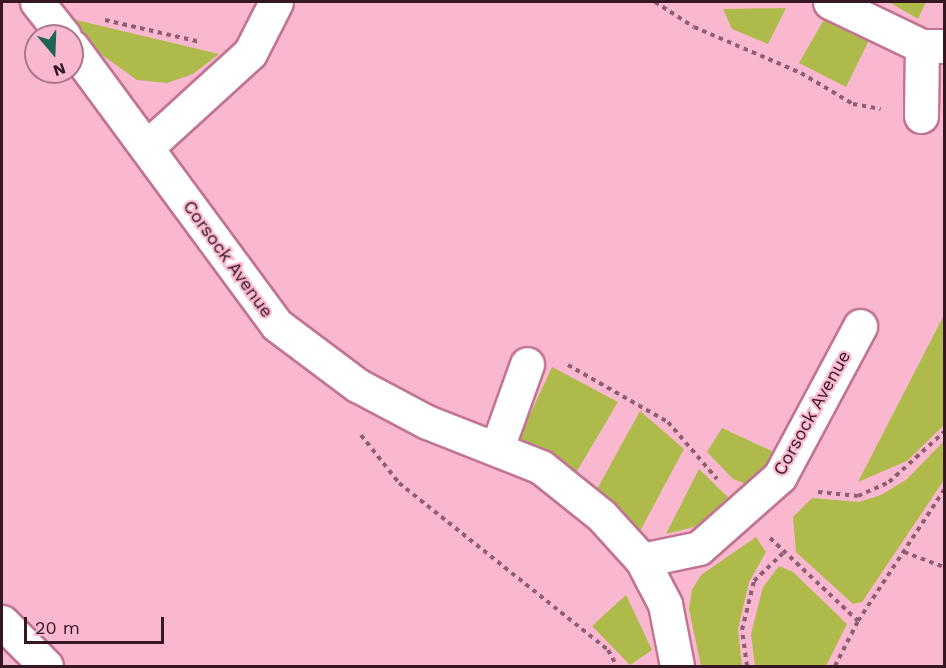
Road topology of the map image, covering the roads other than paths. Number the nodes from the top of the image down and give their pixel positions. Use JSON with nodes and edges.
{"nodes":[{"id":1,"x":276,"y":2,"type":"edge"},
{"id":2,"x":830,"y":2,"type":"edge"},
{"id":3,"x":39,"y":4,"type":"edge"},
{"id":4,"x":55,"y":24,"type":"edge"},
{"id":5,"x":933,"y":46,"type":"edge"},
{"id":6,"x":84,"y":63,"type":"edge"},
{"id":7,"x":921,"y":116,"type":"road end"},
{"id":8,"x":148,"y":146,"type":"junction"},
{"id":9,"x":860,"y":326,"type":"dead end"},
{"id":10,"x":527,"y":364,"type":"dead end"},
{"id":11,"x":496,"y":448,"type":"junction"},
{"id":12,"x":642,"y":560,"type":"junction"},
{"id":13,"x":2,"y":622,"type":"edge"},
{"id":14,"x":46,"y":666,"type":"edge"},
{"id":15,"x":677,"y":666,"type":"edge"}],
"edges":[{"from":1,"to":8,"type":"street"},
{"from":2,"to":5,"type":"street"},
{"from":3,"to":4,"type":"street"},
{"from":5,"to":7,"type":"street"},
{"from":6,"to":8,"type":"street","name":"Corsock Avenue"},
{"from":8,"to":11,"type":"street","name":"Corsock Avenue"},
{"from":9,"to":12,"type":"street","name":"Corsock Avenue"},
{"from":10,"to":11,"type":"street"},
{"from":11,"to":12,"type":"street","name":"Corsock Avenue"},
{"from":12,"to":15,"type":"street"},
{"from":13,"to":14,"type":"street"}]}
